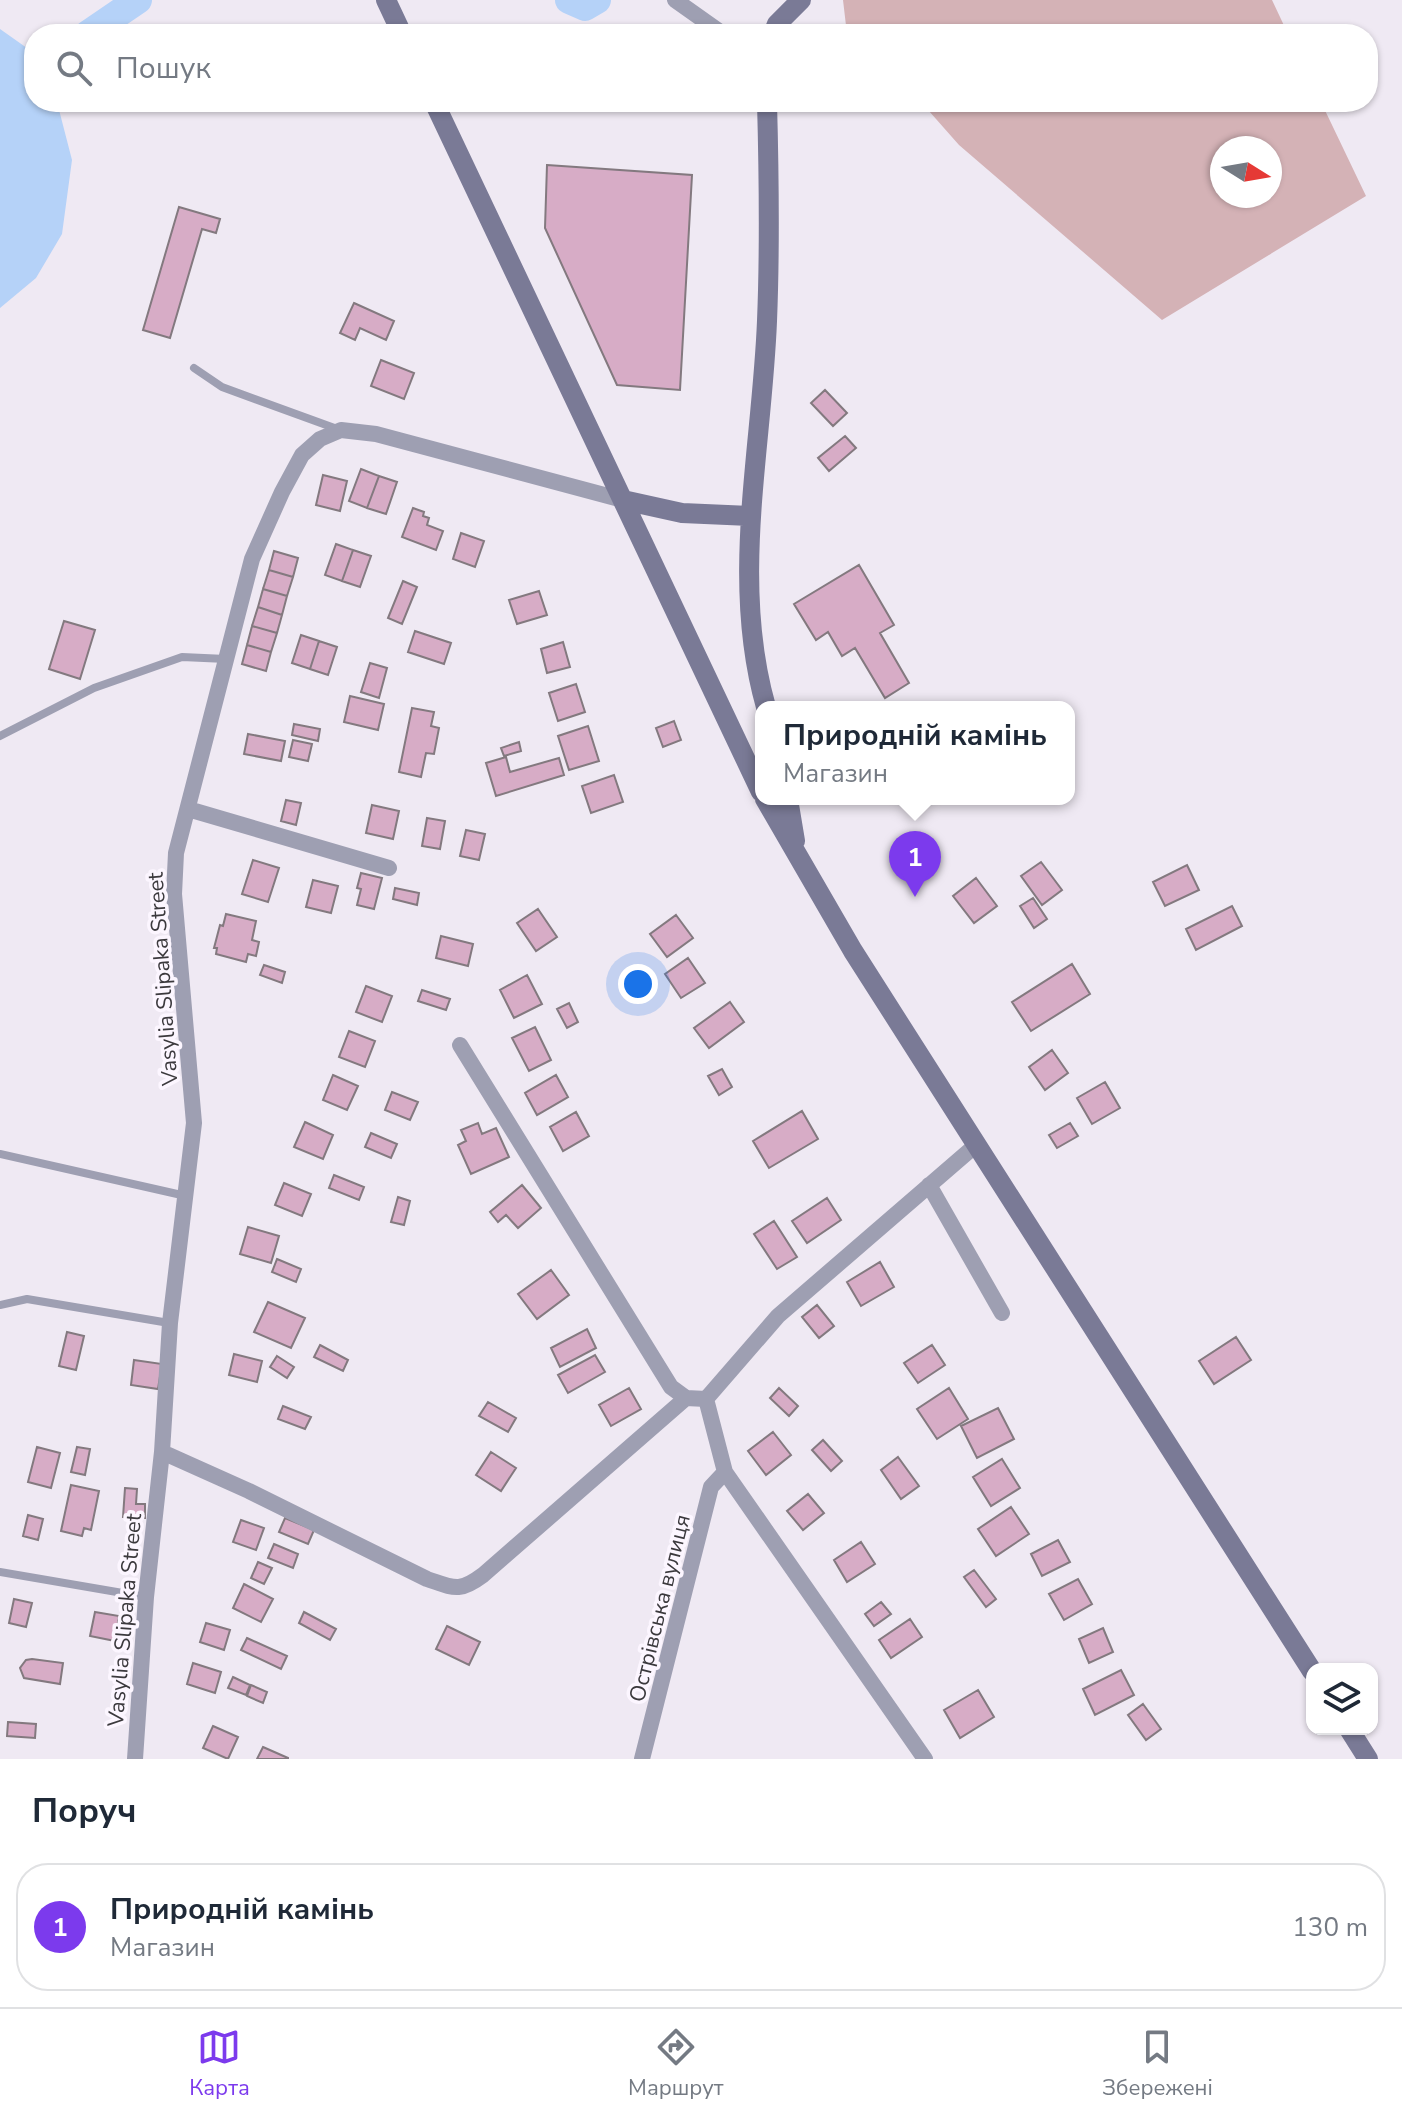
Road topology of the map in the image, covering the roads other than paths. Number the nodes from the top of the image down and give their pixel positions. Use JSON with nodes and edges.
{"nodes":[{"id":1,"x":386,"y":0,"type":"edge"},
{"id":2,"x":675,"y":0,"type":"edge"},
{"id":3,"x":801,"y":0,"type":"edge"},
{"id":4,"x":397,"y":24,"type":"edge"},
{"id":5,"x":709,"y":24,"type":"edge"},
{"id":6,"x":777,"y":24,"type":"edge"},
{"id":7,"x":439,"y":112,"type":"edge"},
{"id":8,"x":767,"y":112,"type":"edge"},
{"id":9,"x":194,"y":368,"type":"dead end"},
{"id":10,"x":341,"y":430,"type":"junction"},
{"id":11,"x":623,"y":500,"type":"junction"},
{"id":12,"x":750,"y":516,"type":"junction"},
{"id":13,"x":227,"y":659,"type":"junction"},
{"id":14,"x":765,"y":701,"type":"edge"},
{"id":15,"x":0,"y":736,"type":"edge"},
{"id":16,"x":755,"y":779,"type":"edge"},
{"id":17,"x":768,"y":805,"type":"edge"},
{"id":18,"x":789,"y":805,"type":"edge"},
{"id":19,"x":188,"y":809,"type":"junction"},
{"id":20,"x":798,"y":857,"type":"junction"},
{"id":21,"x":389,"y":868,"type":"dead end"},
{"id":22,"x":460,"y":1045,"type":"dead end"},
{"id":23,"x":976,"y":1145,"type":"junction"},
{"id":24,"x":0,"y":1154,"type":"edge"},
{"id":25,"x":929,"y":1185,"type":"junction"},
{"id":26,"x":187,"y":1196,"type":"junction"},
{"id":27,"x":0,"y":1305,"type":"edge"},
{"id":28,"x":1002,"y":1313,"type":"dead end"},
{"id":29,"x":170,"y":1323,"type":"junction"},
{"id":30,"x":686,"y":1398,"type":"junction"},
{"id":31,"x":706,"y":1399,"type":"junction"},
{"id":32,"x":162,"y":1452,"type":"junction"},
{"id":33,"x":725,"y":1472,"type":"junction"},
{"id":34,"x":0,"y":1572,"type":"edge"},
{"id":35,"x":146,"y":1597,"type":"junction"},
{"id":36,"x":1307,"y":1663,"type":"edge"},
{"id":37,"x":1353,"y":1735,"type":"edge"},
{"id":38,"x":135,"y":1759,"type":"edge"},
{"id":39,"x":642,"y":1759,"type":"edge"},
{"id":40,"x":925,"y":1759,"type":"edge"},
{"id":41,"x":1368,"y":1759,"type":"edge"}],
"edges":[{"from":1,"to":4,"type":"main road"},
{"from":2,"to":5,"type":"street"},
{"from":3,"to":6,"type":"main road"},
{"from":7,"to":11,"type":"main road"},
{"from":8,"to":12,"type":"main road"},
{"from":9,"to":10,"type":"lane"},
{"from":10,"to":11,"type":"street"},
{"from":10,"to":13,"type":"street","name":"Vasylia Slipaka Street"},
{"from":11,"to":12,"type":"main road"},
{"from":11,"to":16,"type":"main road"},
{"from":12,"to":14,"type":"main road"},
{"from":13,"to":15,"type":"lane"},
{"from":13,"to":19,"type":"street","name":"Vasylia Slipaka Street"},
{"from":17,"to":20,"type":"main road"},
{"from":18,"to":20,"type":"main road"},
{"from":19,"to":21,"type":"street"},
{"from":19,"to":26,"type":"street","name":"Vasylia Slipaka Street"},
{"from":20,"to":23,"type":"main road"},
{"from":22,"to":30,"type":"street"},
{"from":23,"to":25,"type":"street"},
{"from":23,"to":36,"type":"main road"},
{"from":24,"to":26,"type":"lane"},
{"from":25,"to":28,"type":"street"},
{"from":25,"to":31,"type":"street"},
{"from":26,"to":29,"type":"street","name":"Vasylia Slipaka Street"},
{"from":27,"to":29,"type":"lane"},
{"from":29,"to":32,"type":"street","name":"Vasylia Slipaka Street"},
{"from":30,"to":31,"type":"street"},
{"from":30,"to":32,"type":"street"},
{"from":31,"to":33,"type":"street"},
{"from":32,"to":35,"type":"street","name":"Vasylia Slipaka Street"},
{"from":33,"to":39,"type":"street","name":"Острівська вулиця"},
{"from":33,"to":40,"type":"street"},
{"from":34,"to":35,"type":"lane"},
{"from":35,"to":38,"type":"street","name":"Vasylia Slipaka Street"},
{"from":37,"to":41,"type":"main road"}]}
